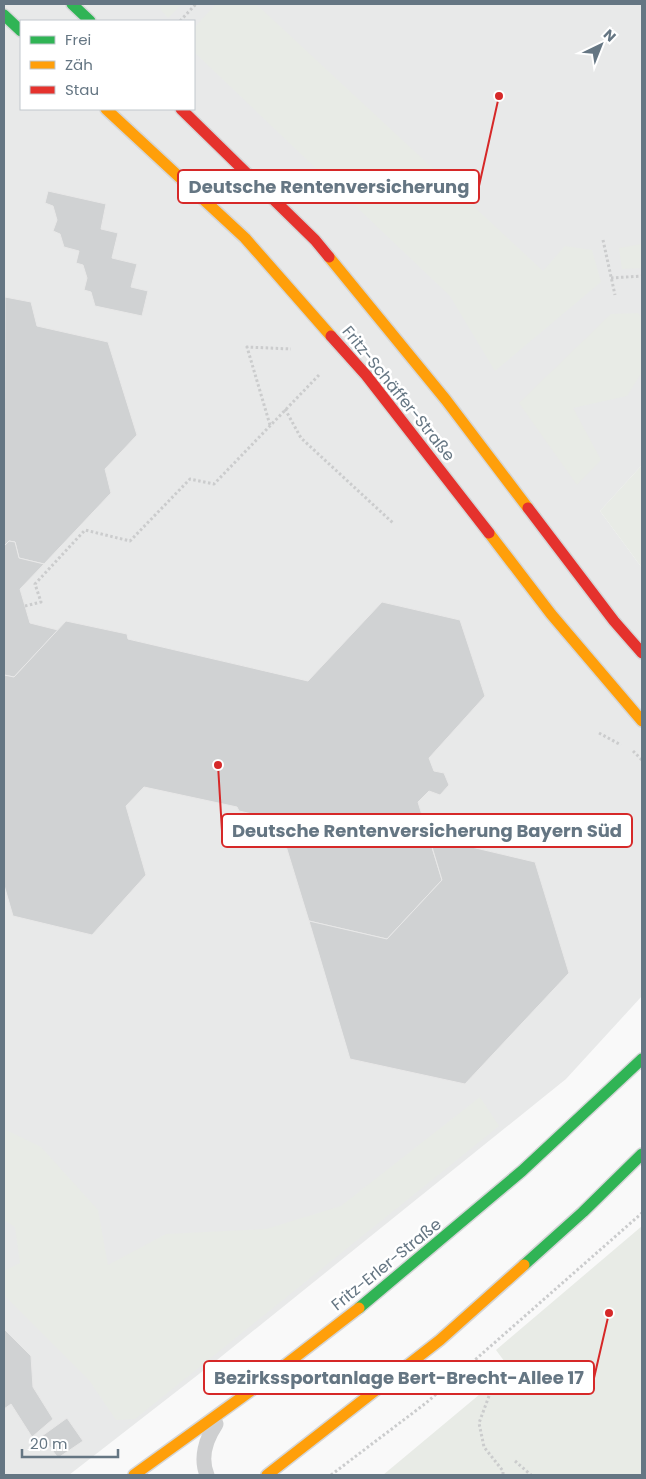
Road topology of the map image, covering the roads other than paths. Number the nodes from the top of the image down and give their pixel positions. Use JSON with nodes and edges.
{"nodes":[{"id":1,"x":12,"y":4,"type":"edge"},
{"id":2,"x":72,"y":4,"type":"edge"},
{"id":3,"x":4,"y":14,"type":"edge"},
{"id":4,"x":89,"y":20,"type":"edge"},
{"id":5,"x":20,"y":29,"type":"edge"},
{"id":6,"x":107,"y":110,"type":"edge"},
{"id":7,"x":182,"y":110,"type":"edge"},
{"id":8,"x":642,"y":653,"type":"edge"},
{"id":9,"x":642,"y":721,"type":"edge"},
{"id":10,"x":642,"y":1059,"type":"edge"},
{"id":11,"x":642,"y":1154,"type":"edge"},
{"id":12,"x":222,"y":1414,"type":"junction"},
{"id":13,"x":134,"y":1475,"type":"edge"},
{"id":14,"x":207,"y":1475,"type":"edge"},
{"id":15,"x":266,"y":1475,"type":"edge"}],
"edges":[{"from":1,"to":3,"type":"street"},
{"from":2,"to":4,"type":"street"},
{"from":3,"to":5,"type":"street"},
{"from":6,"to":9,"type":"street","name":"Fritz-Schäffer-Straße"},
{"from":7,"to":8,"type":"street","name":"Fritz-Schäffer-Straße"},
{"from":10,"to":12,"type":"street","name":"Fritz-Erler-Straße"},
{"from":11,"to":15,"type":"street"},
{"from":12,"to":13,"type":"street","name":"Fritz-Erler-Straße"},
{"from":12,"to":14,"type":"lane"}]}
